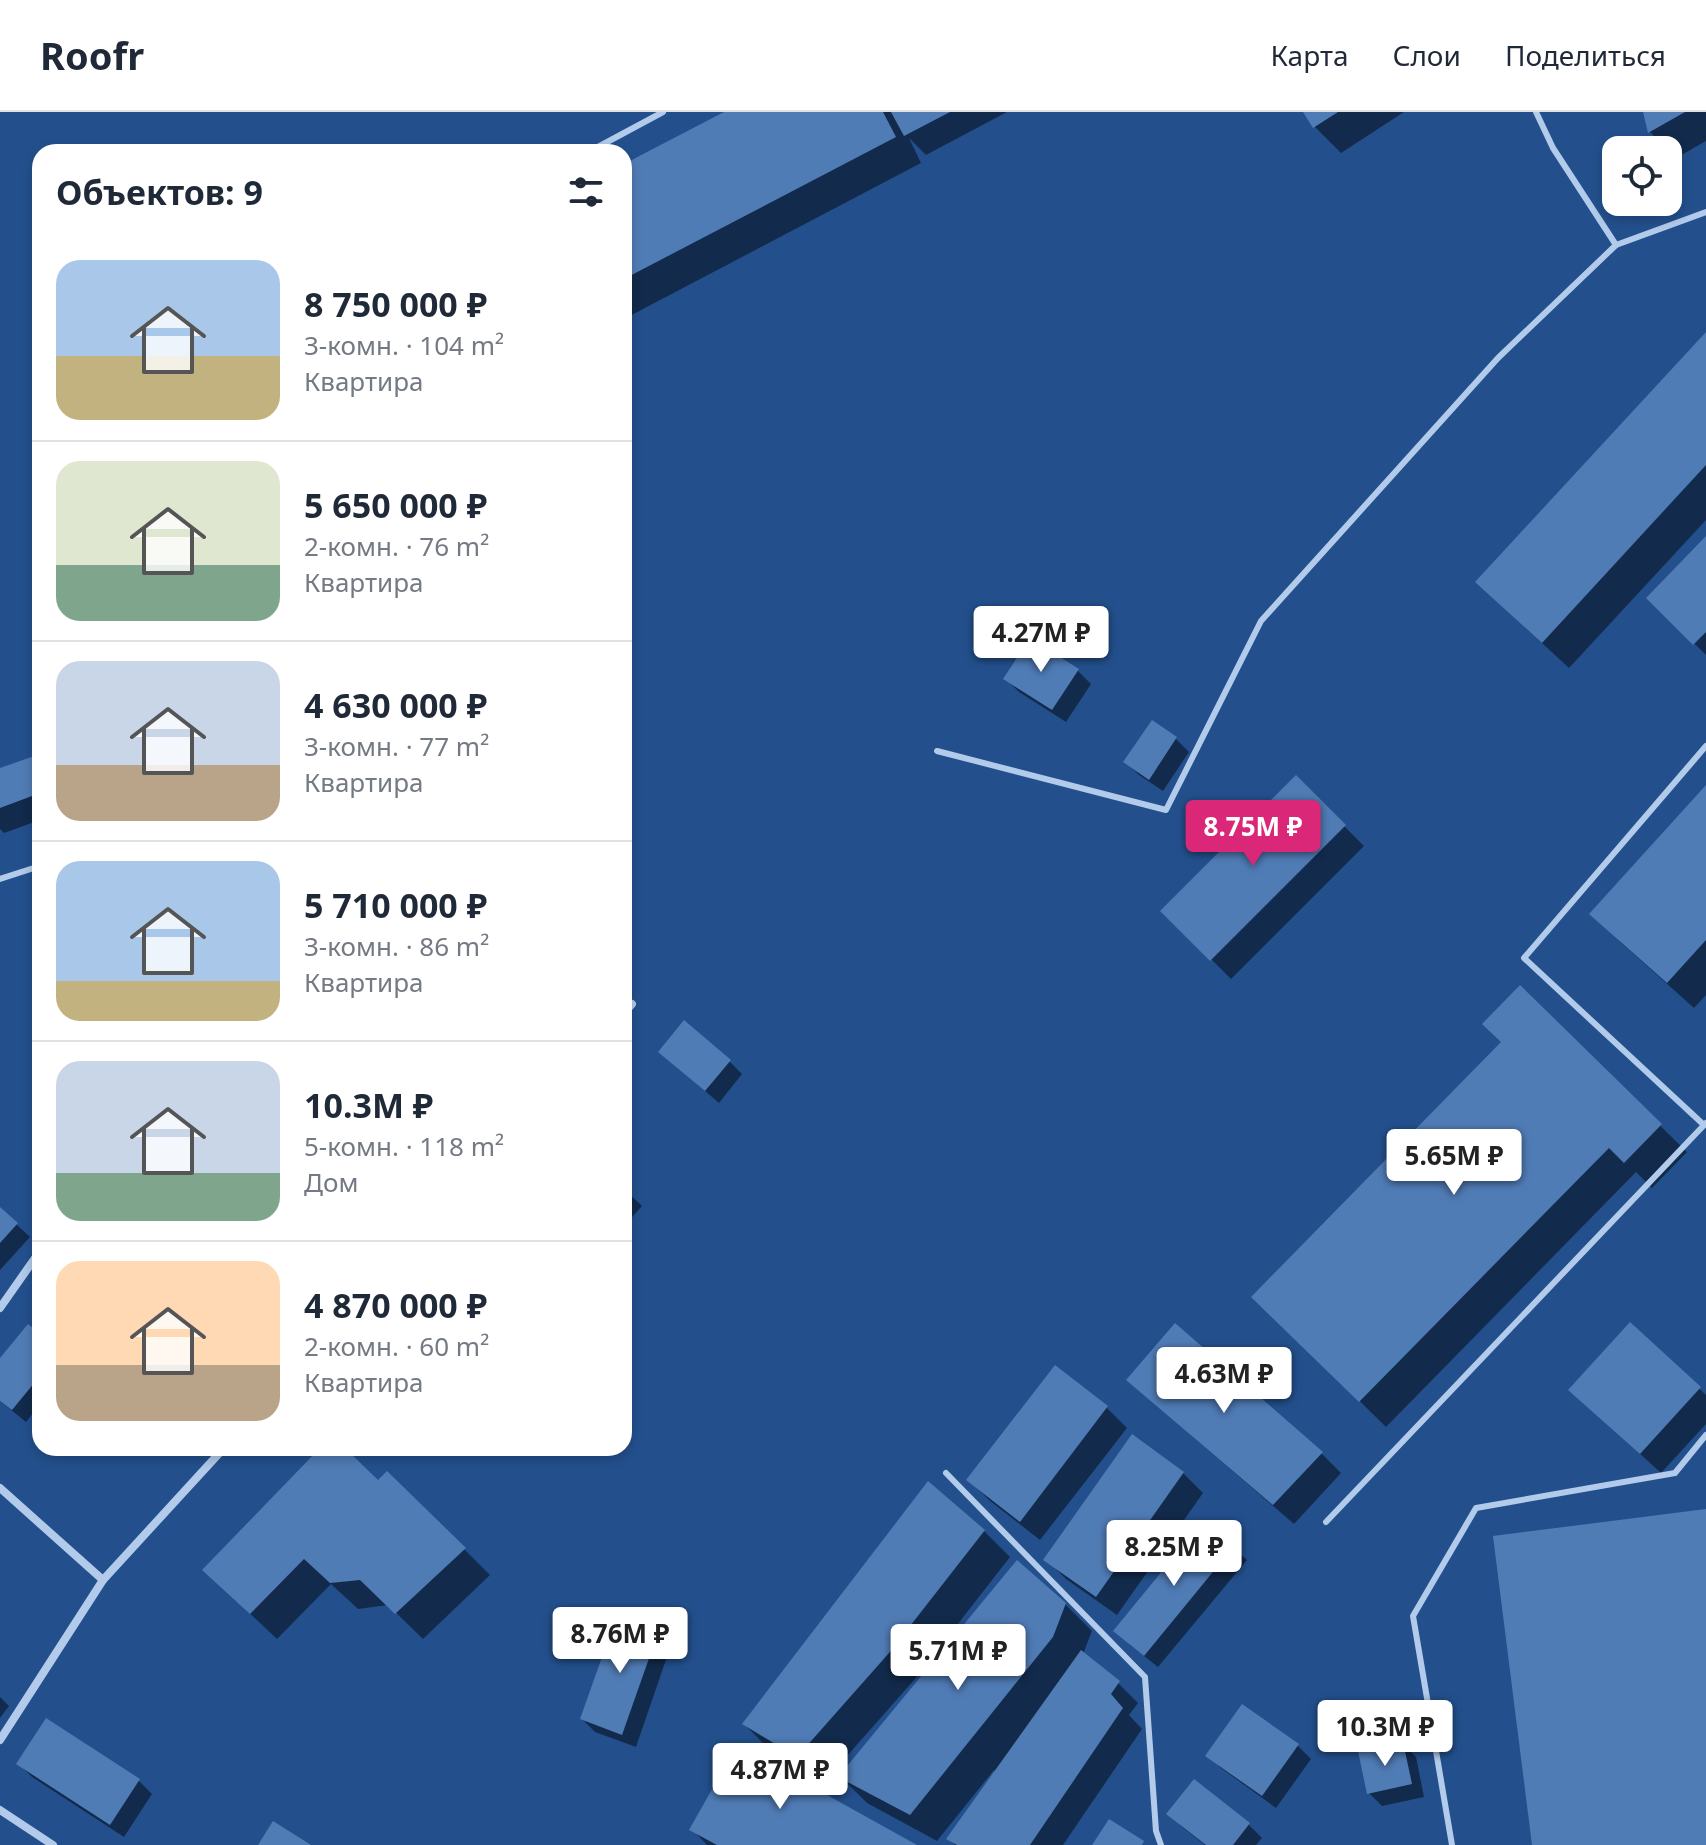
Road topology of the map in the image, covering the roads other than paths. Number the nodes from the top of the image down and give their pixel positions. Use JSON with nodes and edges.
{"nodes":[{"id":1,"x":663,"y":112,"type":"edge"},
{"id":2,"x":1536,"y":112,"type":"edge"},
{"id":3,"x":603,"y":144,"type":"edge"},
{"id":4,"x":1706,"y":212,"type":"edge"},
{"id":5,"x":1616,"y":245,"type":"junction"},
{"id":6,"x":1706,"y":746,"type":"edge"},
{"id":7,"x":937,"y":751,"type":"dead end"},
{"id":8,"x":32,"y":869,"type":"edge"},
{"id":9,"x":0,"y":879,"type":"edge"},
{"id":10,"x":1705,"y":1124,"type":"edge"},
{"id":11,"x":32,"y":1262,"type":"edge"},
{"id":12,"x":0,"y":1308,"type":"edge"},
{"id":13,"x":1706,"y":1435,"type":"edge"},
{"id":14,"x":217,"y":1456,"type":"edge"},
{"id":15,"x":946,"y":1473,"type":"dead end"},
{"id":16,"x":0,"y":1488,"type":"edge"},
{"id":17,"x":1326,"y":1522,"type":"dead end"},
{"id":18,"x":103,"y":1580,"type":"junction"},
{"id":19,"x":0,"y":1740,"type":"edge"},
{"id":20,"x":0,"y":1810,"type":"edge"},
{"id":21,"x":53,"y":1845,"type":"edge"},
{"id":22,"x":1161,"y":1845,"type":"edge"},
{"id":23,"x":1452,"y":1845,"type":"edge"}],
"edges":[{"from":1,"to":3,"type":"lane"},
{"from":2,"to":5,"type":"lane"},
{"from":4,"to":5,"type":"lane"},
{"from":5,"to":7,"type":"lane"},
{"from":6,"to":10,"type":"lane"},
{"from":8,"to":9,"type":"lane"},
{"from":10,"to":17,"type":"lane"},
{"from":11,"to":12,"type":"street"},
{"from":13,"to":23,"type":"lane"},
{"from":14,"to":18,"type":"street"},
{"from":15,"to":22,"type":"lane"},
{"from":16,"to":18,"type":"street"},
{"from":18,"to":19,"type":"street"},
{"from":20,"to":21,"type":"street"}]}
